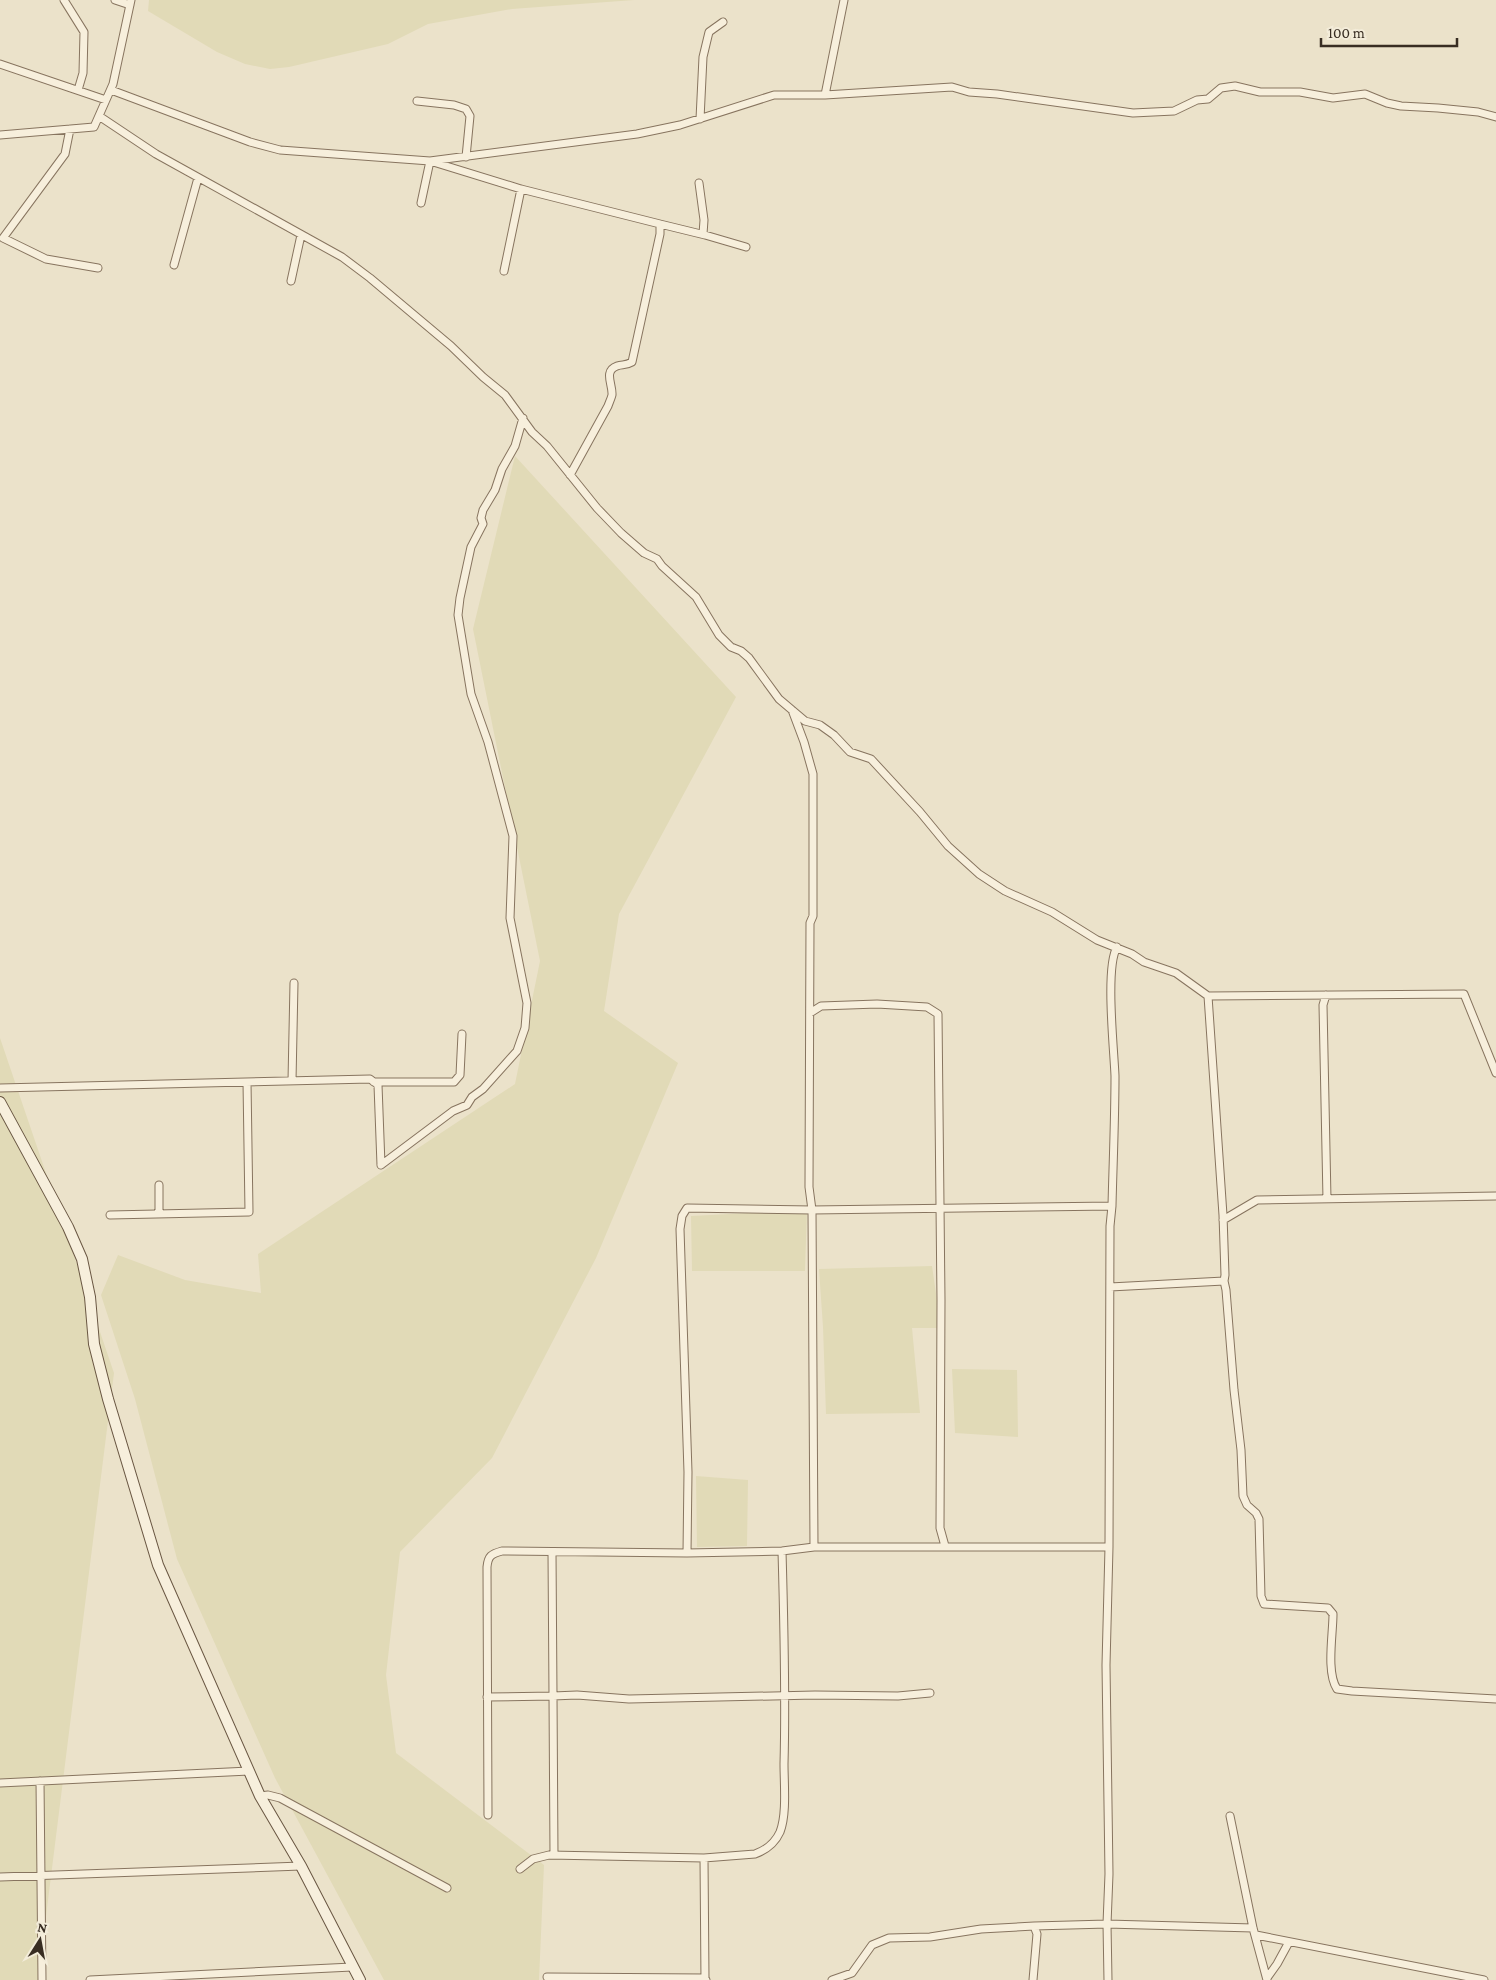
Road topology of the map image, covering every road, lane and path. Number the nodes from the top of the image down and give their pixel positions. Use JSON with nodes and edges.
{"nodes":[{"id":1,"x":64,"y":0,"type":"edge"},
{"id":2,"x":115,"y":0,"type":"edge"},
{"id":3,"x":844,"y":0,"type":"edge"},
{"id":4,"x":130,"y":2,"type":"edge"},
{"id":5,"x":723,"y":22,"type":"dead end"},
{"id":6,"x":0,"y":64,"type":"edge"},
{"id":7,"x":78,"y":90,"type":"junction"},
{"id":8,"x":111,"y":90,"type":"junction"},
{"id":9,"x":826,"y":95,"type":"junction"},
{"id":10,"x":106,"y":100,"type":"junction"},
{"id":11,"x":417,"y":101,"type":"dead end"},
{"id":12,"x":99,"y":116,"type":"junction"},
{"id":13,"x":1496,"y":117,"type":"edge"},
{"id":14,"x":700,"y":119,"type":"junction"},
{"id":15,"x":70,"y":129,"type":"junction"},
{"id":16,"x":0,"y":134,"type":"edge"},
{"id":17,"x":466,"y":157,"type":"junction"},
{"id":18,"x":430,"y":161,"type":"junction"},
{"id":19,"x":198,"y":178,"type":"junction"},
{"id":20,"x":699,"y":183,"type":"dead end"},
{"id":21,"x":521,"y":189,"type":"junction"},
{"id":22,"x":421,"y":202,"type":"dead end"},
{"id":23,"x":660,"y":224,"type":"junction"},
{"id":24,"x":703,"y":234,"type":"junction"},
{"id":25,"x":301,"y":235,"type":"junction"},
{"id":26,"x":746,"y":247,"type":"dead end"},
{"id":27,"x":174,"y":265,"type":"dead end"},
{"id":28,"x":98,"y":268,"type":"dead end"},
{"id":29,"x":504,"y":271,"type":"dead end"},
{"id":30,"x":291,"y":281,"type":"dead end"},
{"id":31,"x":523,"y":418,"type":"junction"},
{"id":32,"x":570,"y":475,"type":"junction"},
{"id":33,"x":792,"y":710,"type":"junction"},
{"id":34,"x":1117,"y":947,"type":"junction"},
{"id":35,"x":294,"y":983,"type":"dead end"},
{"id":36,"x":1326,"y":995,"type":"junction"},
{"id":37,"x":1208,"y":996,"type":"junction"},
{"id":38,"x":810,"y":1014,"type":"junction"},
{"id":39,"x":462,"y":1034,"type":"dead end"},
{"id":40,"x":1496,"y":1073,"type":"edge"},
{"id":41,"x":292,"y":1081,"type":"junction"},
{"id":42,"x":247,"y":1082,"type":"junction"},
{"id":43,"x":374,"y":1082,"type":"junction"},
{"id":44,"x":0,"y":1088,"type":"edge"},
{"id":45,"x":0,"y":1102,"type":"edge"},
{"id":46,"x":159,"y":1185,"type":"dead end"},
{"id":47,"x":1496,"y":1196,"type":"edge"},
{"id":48,"x":1327,"y":1199,"type":"junction"},
{"id":49,"x":1112,"y":1206,"type":"junction"},
{"id":50,"x":941,"y":1209,"type":"junction"},
{"id":51,"x":812,"y":1210,"type":"junction"},
{"id":52,"x":159,"y":1214,"type":"junction"},
{"id":53,"x":110,"y":1215,"type":"dead end"},
{"id":54,"x":1224,"y":1220,"type":"junction"},
{"id":55,"x":1224,"y":1281,"type":"junction"},
{"id":56,"x":1110,"y":1287,"type":"junction"},
{"id":57,"x":945,"y":1546,"type":"junction"},
{"id":58,"x":814,"y":1547,"type":"junction"},
{"id":59,"x":1109,"y":1547,"type":"junction"},
{"id":60,"x":782,"y":1551,"type":"junction"},
{"id":61,"x":552,"y":1552,"type":"junction"},
{"id":62,"x":687,"y":1553,"type":"junction"},
{"id":63,"x":930,"y":1693,"type":"dead end"},
{"id":64,"x":786,"y":1695,"type":"junction"},
{"id":65,"x":553,"y":1696,"type":"junction"},
{"id":66,"x":488,"y":1697,"type":"junction"},
{"id":67,"x":1496,"y":1699,"type":"edge"},
{"id":68,"x":249,"y":1771,"type":"junction"},
{"id":69,"x":40,"y":1781,"type":"junction"},
{"id":70,"x":0,"y":1782,"type":"edge"},
{"id":71,"x":260,"y":1796,"type":"junction"},
{"id":72,"x":488,"y":1815,"type":"dead end"},
{"id":73,"x":1230,"y":1816,"type":"dead end"},
{"id":74,"x":554,"y":1855,"type":"junction"},
{"id":75,"x":704,"y":1858,"type":"junction"},
{"id":76,"x":301,"y":1866,"type":"junction"},
{"id":77,"x":520,"y":1869,"type":"dead end"},
{"id":78,"x":41,"y":1874,"type":"junction"},
{"id":79,"x":0,"y":1877,"type":"edge"},
{"id":80,"x":447,"y":1888,"type":"dead end"},
{"id":81,"x":1107,"y":1924,"type":"junction"},
{"id":82,"x":1034,"y":1926,"type":"junction"},
{"id":83,"x":1255,"y":1932,"type":"junction"},
{"id":84,"x":1289,"y":1942,"type":"junction"},
{"id":85,"x":352,"y":1966,"type":"junction"},
{"id":86,"x":547,"y":1977,"type":"dead end"},
{"id":87,"x":705,"y":1979,"type":"edge"},
{"id":88,"x":1267,"y":1979,"type":"edge"},
{"id":89,"x":42,"y":1980,"type":"edge"},
{"id":90,"x":90,"y":1980,"type":"edge"},
{"id":91,"x":360,"y":1980,"type":"edge"},
{"id":92,"x":832,"y":1980,"type":"edge"},
{"id":93,"x":1032,"y":1980,"type":"edge"},
{"id":94,"x":1108,"y":1980,"type":"edge"},
{"id":95,"x":1484,"y":1980,"type":"edge"}],
"edges":[{"from":1,"to":7,"type":"street"},
{"from":2,"to":4,"type":"street"},
{"from":3,"to":9,"type":"street"},
{"from":4,"to":8,"type":"street"},
{"from":5,"to":14,"type":"street"},
{"from":6,"to":7,"type":"street"},
{"from":7,"to":10,"type":"street"},
{"from":8,"to":10,"type":"street"},
{"from":8,"to":18,"type":"street"},
{"from":9,"to":13,"type":"street"},
{"from":9,"to":14,"type":"street"},
{"from":10,"to":12,"type":"street"},
{"from":11,"to":17,"type":"street"},
{"from":12,"to":15,"type":"street"},
{"from":12,"to":19,"type":"street"},
{"from":14,"to":17,"type":"street"},
{"from":15,"to":16,"type":"street"},
{"from":15,"to":28,"type":"street"},
{"from":17,"to":18,"type":"street"},
{"from":18,"to":21,"type":"street"},
{"from":18,"to":22,"type":"street"},
{"from":19,"to":25,"type":"street"},
{"from":19,"to":27,"type":"street"},
{"from":20,"to":24,"type":"street"},
{"from":21,"to":23,"type":"street"},
{"from":21,"to":29,"type":"street"},
{"from":23,"to":24,"type":"street"},
{"from":23,"to":32,"type":"street"},
{"from":24,"to":26,"type":"street"},
{"from":25,"to":30,"type":"street"},
{"from":25,"to":31,"type":"street"},
{"from":31,"to":32,"type":"street"},
{"from":31,"to":43,"type":"street"},
{"from":32,"to":33,"type":"street"},
{"from":33,"to":34,"type":"street"},
{"from":33,"to":38,"type":"street"},
{"from":34,"to":37,"type":"street"},
{"from":34,"to":49,"type":"street"},
{"from":35,"to":41,"type":"street"},
{"from":36,"to":37,"type":"street"},
{"from":36,"to":40,"type":"street"},
{"from":36,"to":48,"type":"street"},
{"from":37,"to":54,"type":"street"},
{"from":38,"to":50,"type":"street"},
{"from":38,"to":51,"type":"street"},
{"from":39,"to":43,"type":"street"},
{"from":41,"to":42,"type":"street"},
{"from":41,"to":43,"type":"street"},
{"from":42,"to":44,"type":"street"},
{"from":42,"to":52,"type":"street"},
{"from":45,"to":68,"type":"street"},
{"from":46,"to":52,"type":"street"},
{"from":47,"to":48,"type":"street"},
{"from":48,"to":54,"type":"street"},
{"from":49,"to":50,"type":"street"},
{"from":49,"to":56,"type":"street"},
{"from":50,"to":51,"type":"street"},
{"from":50,"to":57,"type":"street"},
{"from":51,"to":58,"type":"street"},
{"from":51,"to":62,"type":"street"},
{"from":52,"to":53,"type":"street"},
{"from":54,"to":55,"type":"street"},
{"from":55,"to":56,"type":"street"},
{"from":55,"to":67,"type":"street"},
{"from":56,"to":59,"type":"street"},
{"from":57,"to":58,"type":"street"},
{"from":57,"to":59,"type":"street"},
{"from":58,"to":60,"type":"street"},
{"from":59,"to":81,"type":"street"},
{"from":60,"to":62,"type":"street"},
{"from":60,"to":64,"type":"street"},
{"from":61,"to":62,"type":"street"},
{"from":61,"to":65,"type":"street"},
{"from":61,"to":66,"type":"street"},
{"from":63,"to":64,"type":"street"},
{"from":64,"to":65,"type":"street"},
{"from":64,"to":75,"type":"street"},
{"from":65,"to":66,"type":"street"},
{"from":65,"to":74,"type":"street"},
{"from":66,"to":72,"type":"street"},
{"from":68,"to":69,"type":"street"},
{"from":68,"to":71,"type":"street"},
{"from":69,"to":70,"type":"street"},
{"from":69,"to":78,"type":"street"},
{"from":71,"to":76,"type":"street"},
{"from":71,"to":80,"type":"street"},
{"from":73,"to":83,"type":"street"},
{"from":74,"to":75,"type":"street"},
{"from":74,"to":77,"type":"street"},
{"from":75,"to":87,"type":"street"},
{"from":76,"to":78,"type":"street"},
{"from":76,"to":85,"type":"street"},
{"from":78,"to":79,"type":"street"},
{"from":78,"to":89,"type":"street"},
{"from":81,"to":82,"type":"street"},
{"from":81,"to":83,"type":"street"},
{"from":81,"to":94,"type":"street"},
{"from":82,"to":92,"type":"street"},
{"from":82,"to":93,"type":"street"},
{"from":83,"to":84,"type":"street"},
{"from":83,"to":88,"type":"street"},
{"from":84,"to":88,"type":"street"},
{"from":84,"to":95,"type":"street"},
{"from":85,"to":90,"type":"street"},
{"from":85,"to":91,"type":"street"},
{"from":86,"to":87,"type":"street"}]}
